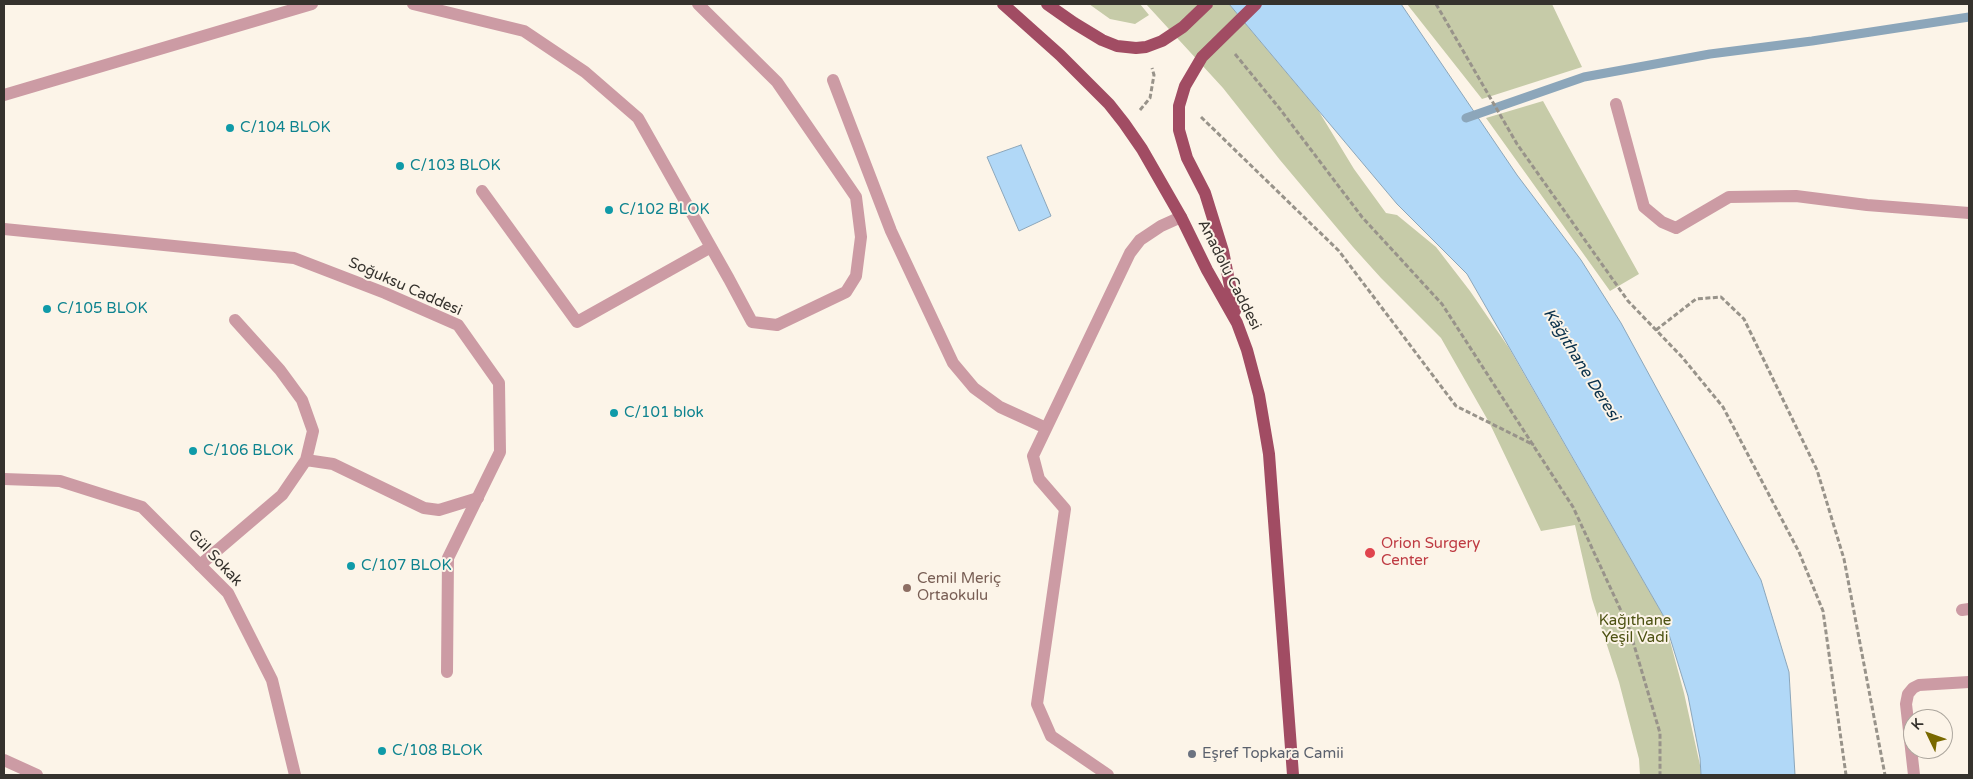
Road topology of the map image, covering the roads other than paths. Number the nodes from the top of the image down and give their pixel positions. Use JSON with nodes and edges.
{"nodes":[{"id":1,"x":312,"y":4,"type":"edge"},
{"id":2,"x":414,"y":4,"type":"edge"},
{"id":3,"x":698,"y":4,"type":"edge"},
{"id":4,"x":1003,"y":4,"type":"edge"},
{"id":5,"x":1047,"y":4,"type":"edge"},
{"id":6,"x":1206,"y":4,"type":"edge"},
{"id":7,"x":1256,"y":4,"type":"edge"},
{"id":8,"x":833,"y":80,"type":"dead end"},
{"id":9,"x":4,"y":95,"type":"edge"},
{"id":10,"x":1616,"y":104,"type":"dead end"},
{"id":11,"x":482,"y":191,"type":"dead end"},
{"id":12,"x":1969,"y":213,"type":"edge"},
{"id":13,"x":1181,"y":217,"type":"junction"},
{"id":14,"x":4,"y":229,"type":"edge"},
{"id":15,"x":711,"y":247,"type":"junction"},
{"id":16,"x":235,"y":320,"type":"dead end"},
{"id":17,"x":1238,"y":323,"type":"junction"},
{"id":18,"x":1046,"y":428,"type":"junction"},
{"id":19,"x":306,"y":460,"type":"junction"},
{"id":20,"x":4,"y":479,"type":"edge"},
{"id":21,"x":478,"y":498,"type":"junction"},
{"id":22,"x":200,"y":565,"type":"junction"},
{"id":23,"x":447,"y":672,"type":"dead end"},
{"id":24,"x":1969,"y":682,"type":"edge"},
{"id":25,"x":4,"y":760,"type":"edge"},
{"id":26,"x":37,"y":775,"type":"edge"},
{"id":27,"x":295,"y":775,"type":"edge"},
{"id":28,"x":1108,"y":775,"type":"edge"},
{"id":29,"x":1293,"y":775,"type":"edge"},
{"id":30,"x":1914,"y":775,"type":"edge"}],
"edges":[{"from":1,"to":9,"type":"street"},
{"from":2,"to":15,"type":"street"},
{"from":3,"to":15,"type":"street"},
{"from":4,"to":13,"type":"main road","name":"Anadolu Caddesi"},
{"from":5,"to":6,"type":"main road"},
{"from":7,"to":17,"type":"main road"},
{"from":8,"to":18,"type":"street"},
{"from":10,"to":12,"type":"street"},
{"from":11,"to":15,"type":"street"},
{"from":13,"to":17,"type":"main road","name":"Anadolu Caddesi"},
{"from":13,"to":18,"type":"street"},
{"from":14,"to":21,"type":"street","name":"Soğuksu Caddesi"},
{"from":16,"to":19,"type":"street"},
{"from":17,"to":29,"type":"main road","name":"Anadolu Caddesi"},
{"from":18,"to":28,"type":"street"},
{"from":19,"to":21,"type":"street"},
{"from":19,"to":22,"type":"street"},
{"from":20,"to":22,"type":"street","name":"Gül Sokak"},
{"from":21,"to":23,"type":"street","name":"Soğuksu Caddesi"},
{"from":22,"to":27,"type":"street","name":"Gül Sokak"},
{"from":24,"to":30,"type":"street"},
{"from":25,"to":26,"type":"street"}]}
